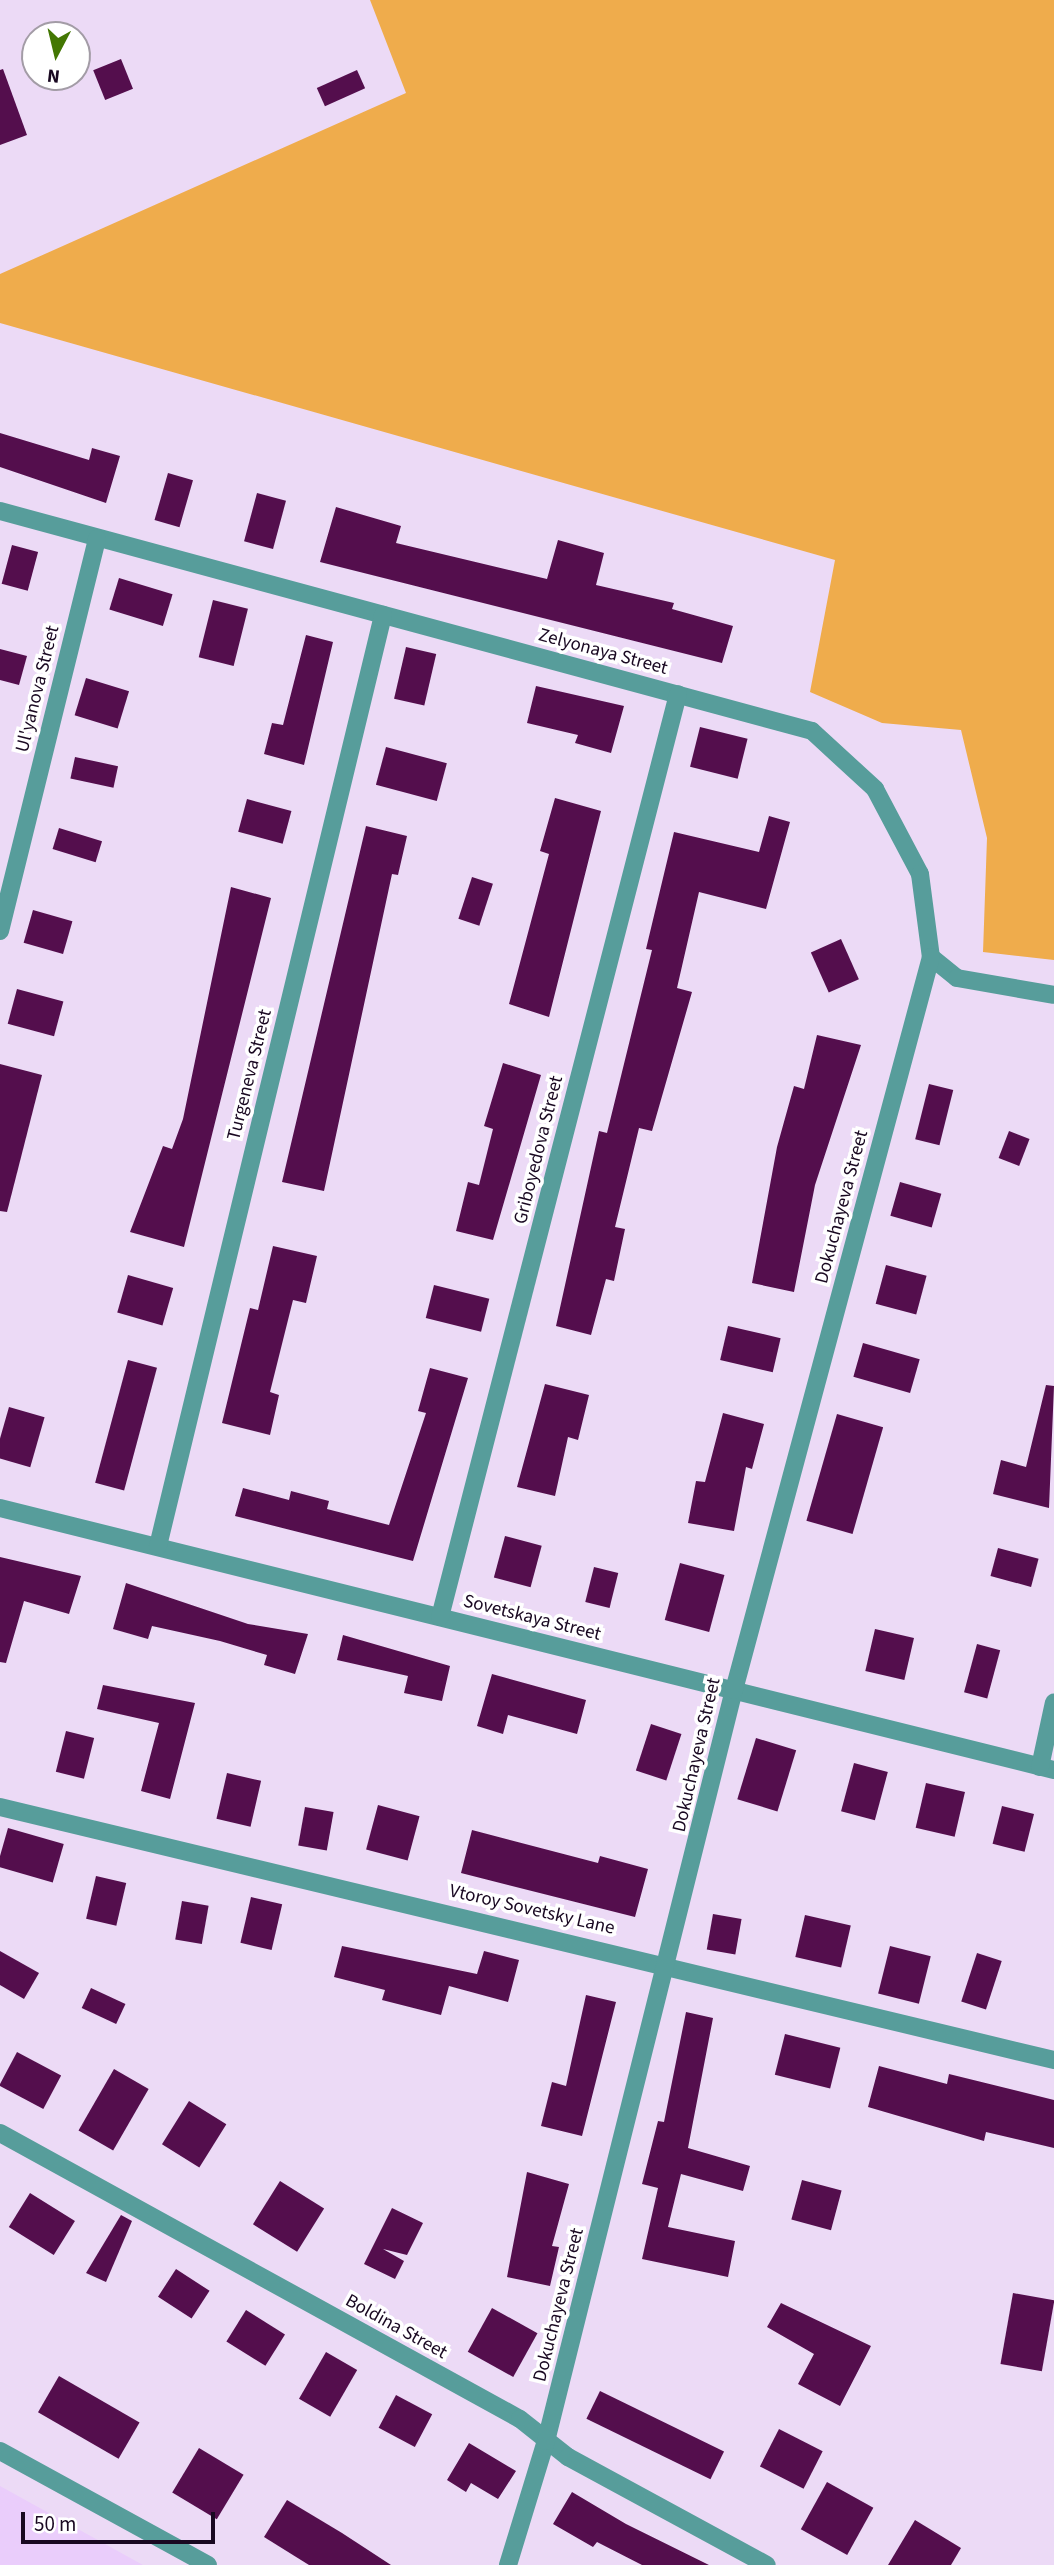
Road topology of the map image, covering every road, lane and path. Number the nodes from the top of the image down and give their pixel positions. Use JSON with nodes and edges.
{"nodes":[{"id":1,"x":0,"y":511,"type":"edge"},
{"id":2,"x":97,"y":539,"type":"junction"},
{"id":3,"x":383,"y":615,"type":"junction"},
{"id":4,"x":678,"y":694,"type":"junction"},
{"id":5,"x":0,"y":931,"type":"edge"},
{"id":6,"x":931,"y":957,"type":"junction"},
{"id":7,"x":1054,"y":995,"type":"edge"},
{"id":8,"x":0,"y":1508,"type":"edge"},
{"id":9,"x":158,"y":1546,"type":"junction"},
{"id":10,"x":440,"y":1617,"type":"junction"},
{"id":11,"x":734,"y":1690,"type":"junction"},
{"id":12,"x":1054,"y":1702,"type":"edge"},
{"id":13,"x":1047,"y":1769,"type":"edge"},
{"id":14,"x":0,"y":1807,"type":"edge"},
{"id":15,"x":669,"y":1964,"type":"junction"},
{"id":16,"x":1054,"y":2060,"type":"edge"},
{"id":17,"x":0,"y":2133,"type":"edge"},
{"id":18,"x":546,"y":2441,"type":"junction"},
{"id":19,"x":0,"y":2451,"type":"edge"},
{"id":20,"x":208,"y":2565,"type":"edge"},
{"id":21,"x":508,"y":2565,"type":"edge"},
{"id":22,"x":767,"y":2565,"type":"edge"}],
"edges":[{"from":1,"to":2,"type":"street","name":"Zelyonaya Street"},
{"from":2,"to":3,"type":"street","name":"Zelyonaya Street"},
{"from":2,"to":5,"type":"street","name":"Ul'yanova Street"},
{"from":3,"to":4,"type":"street","name":"Zelyonaya Street"},
{"from":3,"to":9,"type":"street","name":"Turgeneva Street"},
{"from":4,"to":6,"type":"street","name":"Zelyonaya Street"},
{"from":4,"to":10,"type":"street","name":"Griboyedova Street"},
{"from":6,"to":7,"type":"street"},
{"from":6,"to":11,"type":"street","name":"Dokuchayeva Street"},
{"from":8,"to":9,"type":"street","name":"Sovetskaya Street"},
{"from":9,"to":10,"type":"street","name":"Sovetskaya Street"},
{"from":10,"to":11,"type":"street","name":"Sovetskaya Street"},
{"from":11,"to":13,"type":"street","name":"Sovetskaya Street"},
{"from":11,"to":15,"type":"street","name":"Dokuchayeva Street"},
{"from":12,"to":13,"type":"street"},
{"from":14,"to":15,"type":"street","name":"Vtoroy Sovetsky Lane"},
{"from":15,"to":16,"type":"street","name":"Vtoroy Sovetsky Lane"},
{"from":15,"to":18,"type":"street","name":"Dokuchayeva Street"},
{"from":17,"to":18,"type":"street","name":"Boldina Street"},
{"from":18,"to":21,"type":"street","name":"Dokuchayeva Street"},
{"from":18,"to":22,"type":"street","name":"Boldina Street"},
{"from":19,"to":20,"type":"street"}]}
